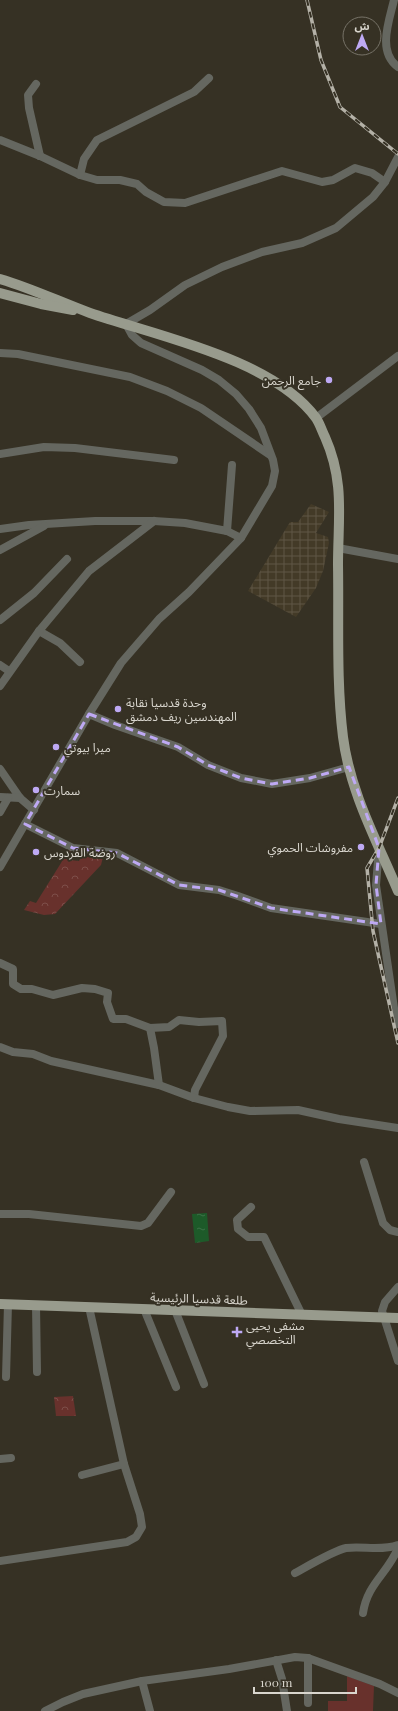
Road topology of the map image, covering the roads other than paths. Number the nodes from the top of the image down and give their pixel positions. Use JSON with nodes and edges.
{"nodes":[{"id":1,"x":394,"y":0,"type":"edge"},
{"id":2,"x":398,"y":67,"type":"edge"},
{"id":3,"x":209,"y":78,"type":"dead end"},
{"id":4,"x":36,"y":84,"type":"dead end"},
{"id":5,"x":0,"y":140,"type":"edge"},
{"id":6,"x":40,"y":156,"type":"junction"},
{"id":7,"x":398,"y":157,"type":"edge"},
{"id":8,"x":80,"y":175,"type":"junction"},
{"id":9,"x":385,"y":182,"type":"junction"},
{"id":10,"x":0,"y":279,"type":"edge"},
{"id":11,"x":0,"y":293,"type":"edge"},
{"id":12,"x":89,"y":312,"type":"junction"},
{"id":13,"x":126,"y":324,"type":"junction"},
{"id":14,"x":0,"y":353,"type":"edge"},
{"id":15,"x":398,"y":356,"type":"edge"},
{"id":16,"x":316,"y":418,"type":"junction"},
{"id":17,"x":0,"y":454,"type":"edge"},
{"id":18,"x":270,"y":454,"type":"junction"},
{"id":19,"x":174,"y":460,"type":"dead end"},
{"id":20,"x":232,"y":465,"type":"dead end"},
{"id":21,"x":154,"y":521,"type":"junction"},
{"id":22,"x":46,"y":525,"type":"junction"},
{"id":23,"x":0,"y":529,"type":"edge"},
{"id":24,"x":227,"y":531,"type":"junction"},
{"id":25,"x":240,"y":538,"type":"junction"},
{"id":26,"x":338,"y":548,"type":"junction"},
{"id":27,"x":0,"y":550,"type":"edge"},
{"id":28,"x":67,"y":559,"type":"dead end"},
{"id":29,"x":398,"y":559,"type":"edge"},
{"id":30,"x":0,"y":620,"type":"edge"},
{"id":31,"x":39,"y":631,"type":"junction"},
{"id":32,"x":80,"y":662,"type":"dead end"},
{"id":33,"x":0,"y":665,"type":"edge"},
{"id":34,"x":10,"y":671,"type":"junction"},
{"id":35,"x":0,"y":686,"type":"edge"},
{"id":36,"x":89,"y":714,"type":"junction"},
{"id":37,"x":349,"y":768,"type":"junction"},
{"id":38,"x":0,"y":769,"type":"edge"},
{"id":39,"x":4,"y":798,"type":"edge"},
{"id":40,"x":20,"y":798,"type":"junction"},
{"id":41,"x":34,"y":810,"type":"junction"},
{"id":42,"x":0,"y":812,"type":"edge"},
{"id":43,"x":25,"y":824,"type":"junction"},
{"id":44,"x":380,"y":848,"type":"junction"},
{"id":45,"x":0,"y":868,"type":"edge"},
{"id":46,"x":398,"y":891,"type":"edge"},
{"id":47,"x":381,"y":924,"type":"junction"},
{"id":48,"x":0,"y":964,"type":"edge"},
{"id":49,"x":398,"y":1024,"type":"edge"},
{"id":50,"x":150,"y":1028,"type":"junction"},
{"id":51,"x":0,"y":1048,"type":"edge"},
{"id":52,"x":159,"y":1085,"type":"junction"},
{"id":53,"x":194,"y":1098,"type":"junction"},
{"id":54,"x":398,"y":1128,"type":"edge"},
{"id":55,"x":364,"y":1162,"type":"dead end"},
{"id":56,"x":171,"y":1192,"type":"dead end"},
{"id":57,"x":251,"y":1207,"type":"dead end"},
{"id":58,"x":0,"y":1214,"type":"edge"},
{"id":59,"x":398,"y":1232,"type":"edge"},
{"id":60,"x":398,"y":1287,"type":"edge"},
{"id":61,"x":4,"y":1304,"type":"edge"},
{"id":62,"x":36,"y":1305,"type":"junction"},
{"id":63,"x":89,"y":1307,"type":"junction"},
{"id":64,"x":144,"y":1309,"type":"junction"},
{"id":65,"x":175,"y":1310,"type":"junction"},
{"id":66,"x":302,"y":1315,"type":"junction"},
{"id":67,"x":384,"y":1318,"type":"junction"},
{"id":68,"x":398,"y":1318,"type":"edge"},
{"id":69,"x":398,"y":1360,"type":"edge"},
{"id":70,"x":37,"y":1372,"type":"dead end"},
{"id":71,"x":6,"y":1377,"type":"dead end"},
{"id":72,"x":204,"y":1384,"type":"dead end"},
{"id":73,"x":176,"y":1387,"type":"dead end"},
{"id":74,"x":0,"y":1458,"type":"edge"},
{"id":75,"x":12,"y":1458,"type":"dead end"},
{"id":76,"x":124,"y":1464,"type":"junction"},
{"id":77,"x":82,"y":1475,"type":"dead end"},
{"id":78,"x":398,"y":1545,"type":"edge"},
{"id":79,"x":398,"y":1548,"type":"edge"},
{"id":80,"x":0,"y":1561,"type":"edge"},
{"id":81,"x":295,"y":1573,"type":"dead end"},
{"id":82,"x":363,"y":1613,"type":"dead end"},
{"id":83,"x":308,"y":1658,"type":"junction"},
{"id":84,"x":276,"y":1660,"type":"junction"},
{"id":85,"x":142,"y":1681,"type":"junction"},
{"id":86,"x":398,"y":1694,"type":"edge"},
{"id":87,"x":308,"y":1703,"type":"dead end"},
{"id":88,"x":45,"y":1711,"type":"edge"},
{"id":89,"x":150,"y":1711,"type":"edge"},
{"id":90,"x":287,"y":1711,"type":"edge"}],
"edges":[{"from":1,"to":2,"type":"street"},
{"from":3,"to":8,"type":"street"},
{"from":4,"to":6,"type":"street"},
{"from":5,"to":6,"type":"street"},
{"from":6,"to":8,"type":"street"},
{"from":7,"to":9,"type":"street"},
{"from":8,"to":9,"type":"street"},
{"from":9,"to":13,"type":"street"},
{"from":10,"to":12,"type":"main road"},
{"from":11,"to":12,"type":"main road"},
{"from":12,"to":13,"type":"main road"},
{"from":13,"to":16,"type":"main road"},
{"from":13,"to":18,"type":"street"},
{"from":14,"to":18,"type":"street"},
{"from":15,"to":16,"type":"street"},
{"from":16,"to":26,"type":"main road"},
{"from":17,"to":19,"type":"street"},
{"from":18,"to":25,"type":"street"},
{"from":20,"to":24,"type":"street"},
{"from":21,"to":22,"type":"street"},
{"from":21,"to":24,"type":"street"},
{"from":21,"to":31,"type":"street"},
{"from":22,"to":23,"type":"street"},
{"from":22,"to":27,"type":"street"},
{"from":24,"to":25,"type":"street"},
{"from":25,"to":36,"type":"street"},
{"from":26,"to":29,"type":"street"},
{"from":26,"to":37,"type":"main road"},
{"from":28,"to":30,"type":"street"},
{"from":31,"to":32,"type":"street"},
{"from":31,"to":34,"type":"street"},
{"from":33,"to":34,"type":"street"},
{"from":34,"to":35,"type":"street"},
{"from":36,"to":37,"type":"street"},
{"from":36,"to":41,"type":"street"},
{"from":37,"to":44,"type":"main road"},
{"from":38,"to":40,"type":"street"},
{"from":39,"to":40,"type":"street"},
{"from":39,"to":42,"type":"street"},
{"from":40,"to":41,"type":"street"},
{"from":41,"to":43,"type":"street"},
{"from":43,"to":45,"type":"street"},
{"from":43,"to":47,"type":"street"},
{"from":44,"to":46,"type":"main road"},
{"from":44,"to":47,"type":"street"},
{"from":47,"to":49,"type":"street"},
{"from":48,"to":50,"type":"street"},
{"from":50,"to":52,"type":"street"},
{"from":50,"to":53,"type":"street"},
{"from":51,"to":52,"type":"street"},
{"from":52,"to":53,"type":"street"},
{"from":53,"to":54,"type":"street"},
{"from":55,"to":59,"type":"street"},
{"from":56,"to":58,"type":"street"},
{"from":57,"to":66,"type":"street"},
{"from":60,"to":67,"type":"street"},
{"from":61,"to":62,"type":"main road","name":"طلعة قدسيا الرئيسية"},
{"from":61,"to":71,"type":"street"},
{"from":62,"to":63,"type":"main road","name":"طلعة قدسيا الرئيسية"},
{"from":62,"to":70,"type":"street"},
{"from":63,"to":64,"type":"main road","name":"طلعة قدسيا الرئيسية"},
{"from":63,"to":76,"type":"street"},
{"from":64,"to":65,"type":"main road","name":"طلعة قدسيا الرئيسية"},
{"from":64,"to":73,"type":"street"},
{"from":65,"to":66,"type":"main road","name":"طلعة قدسيا الرئيسية"},
{"from":65,"to":72,"type":"street"},
{"from":66,"to":67,"type":"main road","name":"طلعة قدسيا الرئيسية"},
{"from":67,"to":68,"type":"main road","name":"طلعة قدسيا الرئيسية"},
{"from":67,"to":69,"type":"street"},
{"from":74,"to":75,"type":"street"},
{"from":76,"to":77,"type":"street"},
{"from":76,"to":80,"type":"street"},
{"from":78,"to":81,"type":"street"},
{"from":79,"to":82,"type":"street"},
{"from":83,"to":84,"type":"street"},
{"from":83,"to":86,"type":"street"},
{"from":83,"to":87,"type":"street"},
{"from":84,"to":85,"type":"street"},
{"from":84,"to":90,"type":"street"},
{"from":85,"to":88,"type":"street"},
{"from":85,"to":89,"type":"street"}]}
